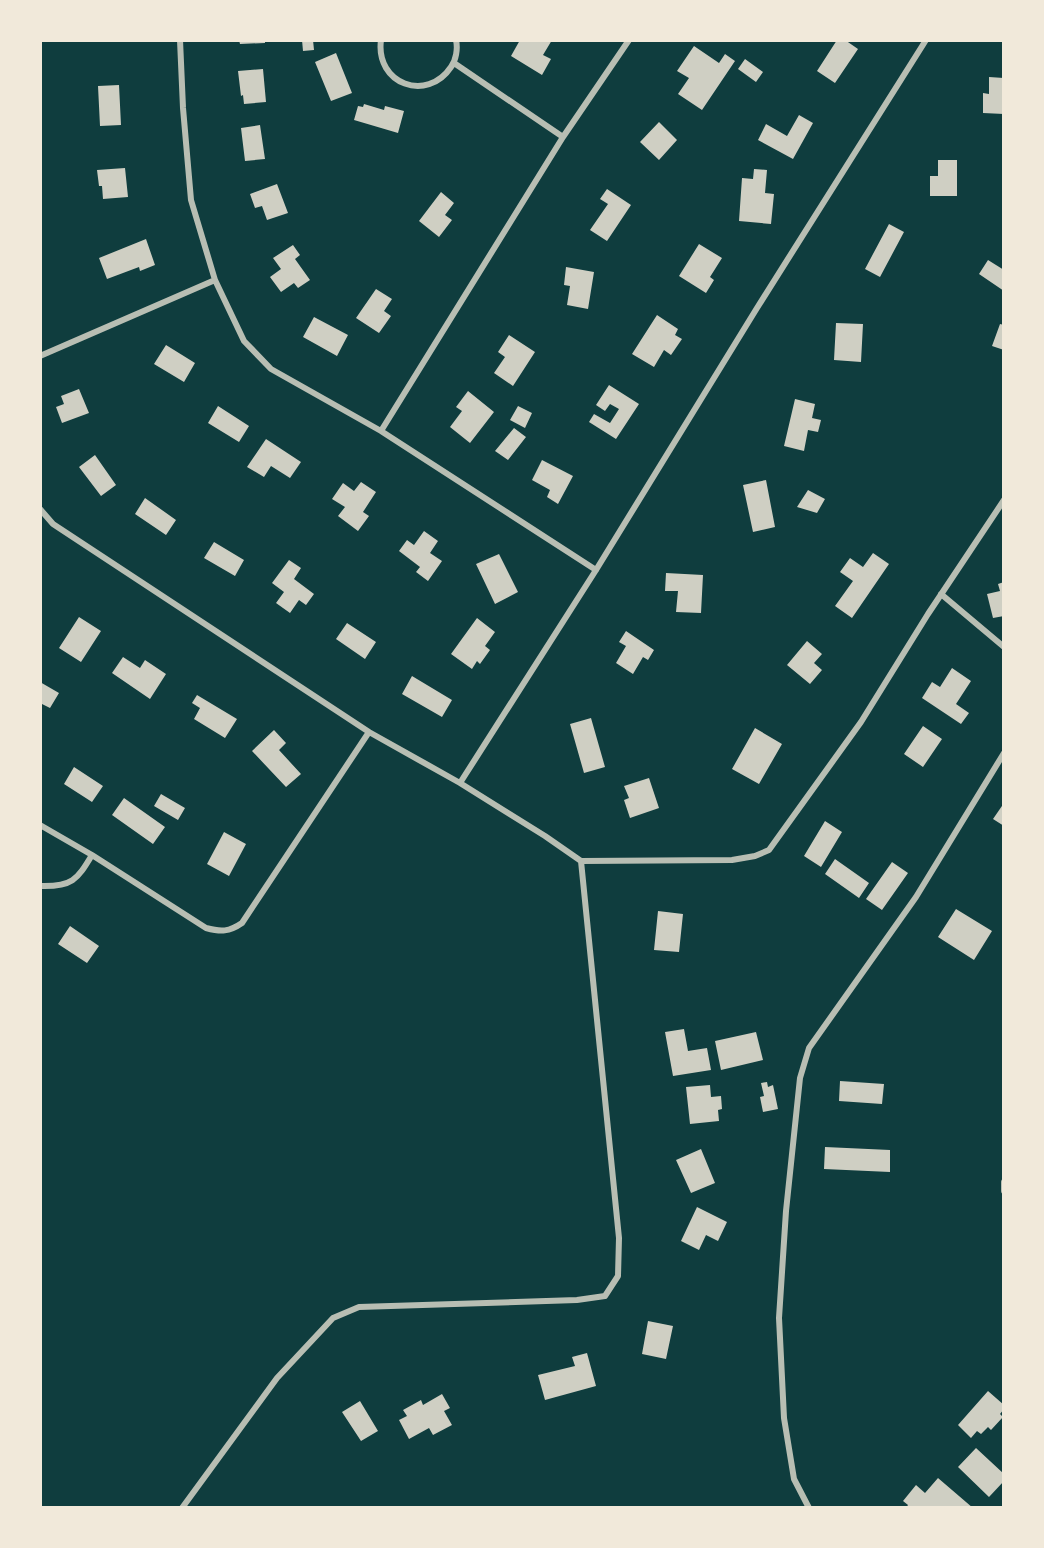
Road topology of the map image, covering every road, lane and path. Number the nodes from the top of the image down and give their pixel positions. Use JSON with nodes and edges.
{"nodes":[{"id":1,"x":180,"y":40,"type":"edge"},
{"id":2,"x":381,"y":40,"type":"edge"},
{"id":3,"x":456,"y":40,"type":"edge"},
{"id":4,"x":629,"y":40,"type":"edge"},
{"id":5,"x":926,"y":40,"type":"edge"},
{"id":6,"x":454,"y":63,"type":"junction"},
{"id":7,"x":563,"y":137,"type":"junction"},
{"id":8,"x":215,"y":280,"type":"junction"},
{"id":9,"x":40,"y":356,"type":"edge"},
{"id":10,"x":381,"y":431,"type":"junction"},
{"id":11,"x":1004,"y":500,"type":"edge"},
{"id":12,"x":40,"y":509,"type":"edge"},
{"id":13,"x":596,"y":570,"type":"junction"},
{"id":14,"x":941,"y":594,"type":"junction"},
{"id":15,"x":1004,"y":647,"type":"edge"},
{"id":16,"x":369,"y":732,"type":"junction"},
{"id":17,"x":1004,"y":753,"type":"edge"},
{"id":18,"x":460,"y":783,"type":"junction"},
{"id":19,"x":40,"y":825,"type":"edge"},
{"id":20,"x":92,"y":855,"type":"junction"},
{"id":21,"x":581,"y":861,"type":"junction"},
{"id":22,"x":40,"y":886,"type":"edge"},
{"id":23,"x":1004,"y":1182,"type":"edge"},
{"id":24,"x":1004,"y":1191,"type":"edge"},
{"id":25,"x":182,"y":1508,"type":"edge"},
{"id":26,"x":808,"y":1508,"type":"edge"}],
"edges":[{"from":1,"to":8,"type":"street"},
{"from":2,"to":6,"type":"street"},
{"from":3,"to":6,"type":"street"},
{"from":4,"to":7,"type":"street"},
{"from":5,"to":13,"type":"street"},
{"from":6,"to":7,"type":"street"},
{"from":7,"to":10,"type":"street"},
{"from":8,"to":9,"type":"street"},
{"from":8,"to":10,"type":"street"},
{"from":10,"to":13,"type":"street"},
{"from":11,"to":14,"type":"street"},
{"from":12,"to":16,"type":"street"},
{"from":13,"to":18,"type":"street"},
{"from":14,"to":15,"type":"street"},
{"from":14,"to":21,"type":"street"},
{"from":16,"to":18,"type":"street"},
{"from":16,"to":20,"type":"street"},
{"from":17,"to":26,"type":"street"},
{"from":18,"to":21,"type":"street"},
{"from":19,"to":20,"type":"street"},
{"from":20,"to":22,"type":"street"},
{"from":21,"to":25,"type":"street"},
{"from":23,"to":24,"type":"street"}]}
